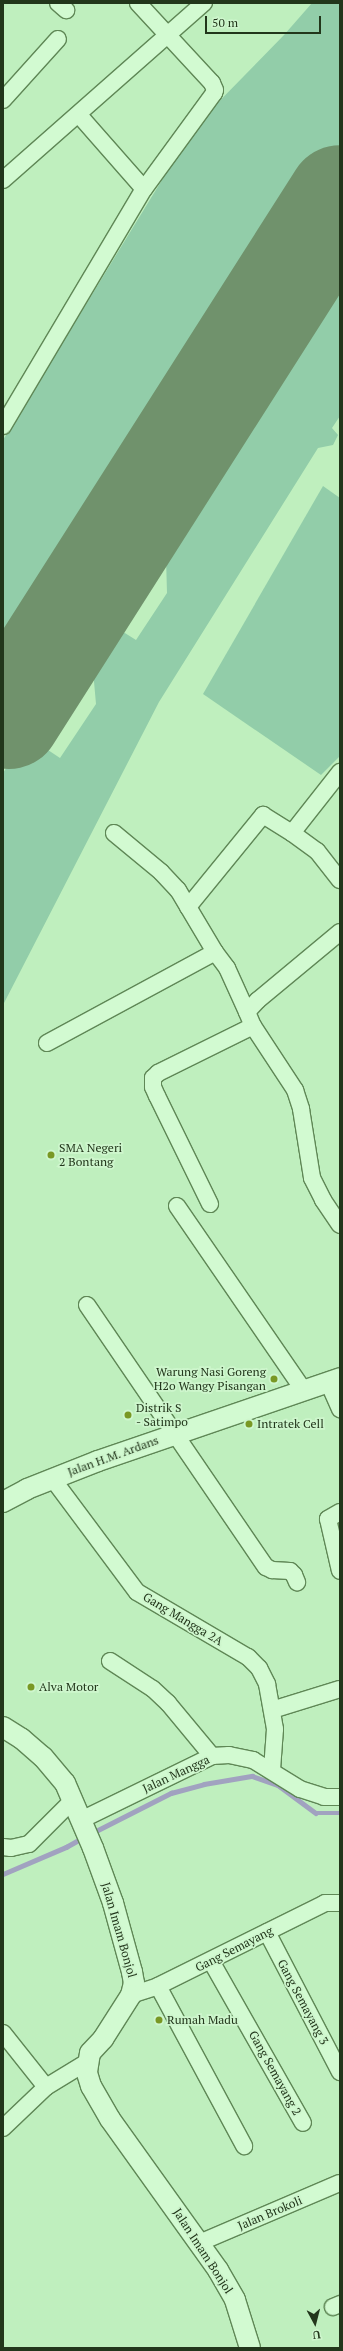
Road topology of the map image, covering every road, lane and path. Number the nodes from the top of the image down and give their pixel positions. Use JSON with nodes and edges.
{"nodes":[{"id":1,"x":138,"y":3,"type":"edge"},
{"id":2,"x":204,"y":3,"type":"edge"},
{"id":3,"x":168,"y":36,"type":"junction"},
{"id":4,"x":58,"y":39,"type":"dead end"},
{"id":5,"x":3,"y":100,"type":"edge"},
{"id":6,"x":79,"y":115,"type":"junction"},
{"id":7,"x":5,"y":175,"type":"edge"},
{"id":8,"x":144,"y":189,"type":"junction"},
{"id":9,"x":6,"y":417,"type":"edge"},
{"id":10,"x":340,"y":772,"type":"edge"},
{"id":11,"x":114,"y":833,"type":"dead end"},
{"id":12,"x":292,"y":833,"type":"junction"},
{"id":13,"x":340,"y":880,"type":"edge"},
{"id":14,"x":188,"y":907,"type":"junction"},
{"id":15,"x":339,"y":934,"type":"edge"},
{"id":16,"x":215,"y":952,"type":"junction"},
{"id":17,"x":250,"y":1019,"type":"junction"},
{"id":18,"x":47,"y":1043,"type":"dead end"},
{"id":19,"x":210,"y":1204,"type":"dead end"},
{"id":20,"x":177,"y":1206,"type":"dead end"},
{"id":21,"x":340,"y":1225,"type":"edge"},
{"id":22,"x":87,"y":1305,"type":"dead end"},
{"id":23,"x":334,"y":1380,"type":"edge"},
{"id":24,"x":304,"y":1391,"type":"junction"},
{"id":25,"x":340,"y":1409,"type":"edge"},
{"id":26,"x":176,"y":1433,"type":"junction"},
{"id":27,"x":52,"y":1478,"type":"junction"},
{"id":28,"x":3,"y":1502,"type":"edge"},
{"id":29,"x":340,"y":1512,"type":"edge"},
{"id":30,"x":340,"y":1571,"type":"edge"},
{"id":31,"x":297,"y":1582,"type":"dead end"},
{"id":32,"x":110,"y":1661,"type":"dead end"},
{"id":33,"x":340,"y":1689,"type":"edge"},
{"id":34,"x":272,"y":1710,"type":"junction"},
{"id":35,"x":3,"y":1727,"type":"edge"},
{"id":36,"x":212,"y":1756,"type":"junction"},
{"id":37,"x":272,"y":1770,"type":"junction"},
{"id":38,"x":340,"y":1797,"type":"edge"},
{"id":39,"x":73,"y":1800,"type":"junction"},
{"id":40,"x":83,"y":1823,"type":"junction"},
{"id":41,"x":3,"y":1847,"type":"edge"},
{"id":42,"x":338,"y":1903,"type":"edge"},
{"id":43,"x":267,"y":1932,"type":"junction"},
{"id":44,"x":211,"y":1961,"type":"junction"},
{"id":45,"x":158,"y":1986,"type":"junction"},
{"id":46,"x":131,"y":1995,"type":"junction"},
{"id":47,"x":3,"y":2033,"type":"edge"},
{"id":48,"x":87,"y":2062,"type":"junction"},
{"id":49,"x":340,"y":2072,"type":"edge"},
{"id":50,"x":46,"y":2087,"type":"junction"},
{"id":51,"x":303,"y":2123,"type":"dead end"},
{"id":52,"x":3,"y":2128,"type":"edge"},
{"id":53,"x":244,"y":2146,"type":"dead end"},
{"id":54,"x":340,"y":2183,"type":"edge"},
{"id":55,"x":199,"y":2243,"type":"junction"},
{"id":56,"x":250,"y":2348,"type":"edge"}],
"edges":[{"from":1,"to":3,"type":"street"},
{"from":2,"to":3,"type":"street"},
{"from":3,"to":6,"type":"street"},
{"from":3,"to":8,"type":"street"},
{"from":4,"to":5,"type":"street"},
{"from":6,"to":7,"type":"street"},
{"from":6,"to":8,"type":"street"},
{"from":8,"to":9,"type":"street"},
{"from":10,"to":12,"type":"street"},
{"from":11,"to":14,"type":"street"},
{"from":12,"to":13,"type":"street"},
{"from":12,"to":14,"type":"street"},
{"from":14,"to":16,"type":"street"},
{"from":15,"to":17,"type":"street"},
{"from":16,"to":17,"type":"street"},
{"from":16,"to":18,"type":"street"},
{"from":17,"to":19,"type":"street"},
{"from":17,"to":21,"type":"street"},
{"from":20,"to":24,"type":"street"},
{"from":22,"to":26,"type":"street"},
{"from":23,"to":24,"type":"street","name":"Jalan H.M. Ardans"},
{"from":23,"to":25,"type":"street"},
{"from":24,"to":26,"type":"street","name":"Jalan H.M. Ardans"},
{"from":26,"to":27,"type":"street","name":"Jalan H.M. Ardans"},
{"from":26,"to":31,"type":"street"},
{"from":27,"to":28,"type":"street","name":"Jalan H.M. Ardans"},
{"from":27,"to":34,"type":"street","name":"Gang Mangga 2A"},
{"from":29,"to":30,"type":"street"},
{"from":32,"to":36,"type":"street"},
{"from":33,"to":34,"type":"street"},
{"from":34,"to":37,"type":"street","name":"Gang Mangga 2A"},
{"from":35,"to":39,"type":"street","name":"Jalan Imam Bonjol"},
{"from":36,"to":37,"type":"street","name":"Jalan Mangga"},
{"from":36,"to":40,"type":"street","name":"Jalan Mangga"},
{"from":37,"to":38,"type":"street","name":"Jalan Mangga"},
{"from":39,"to":40,"type":"street","name":"Jalan Imam Bonjol"},
{"from":39,"to":41,"type":"street"},
{"from":40,"to":46,"type":"street","name":"Jalan Imam Bonjol"},
{"from":42,"to":43,"type":"street","name":"Gang Semayang"},
{"from":43,"to":44,"type":"street","name":"Gang Semayang"},
{"from":43,"to":49,"type":"street","name":"Gang Semayang 3"},
{"from":44,"to":45,"type":"street","name":"Gang Semayang"},
{"from":44,"to":51,"type":"street","name":"Gang Semayang 2"},
{"from":45,"to":46,"type":"street","name":"Gang Semayang"},
{"from":45,"to":53,"type":"street"},
{"from":46,"to":48,"type":"street","name":"Jalan Imam Bonjol"},
{"from":47,"to":50,"type":"street"},
{"from":48,"to":50,"type":"street"},
{"from":48,"to":55,"type":"street","name":"Jalan Imam Bonjol"},
{"from":50,"to":52,"type":"street"},
{"from":54,"to":55,"type":"street","name":"Jalan Brokoli"},
{"from":55,"to":56,"type":"street","name":"Jalan Imam Bonjol"}]}
